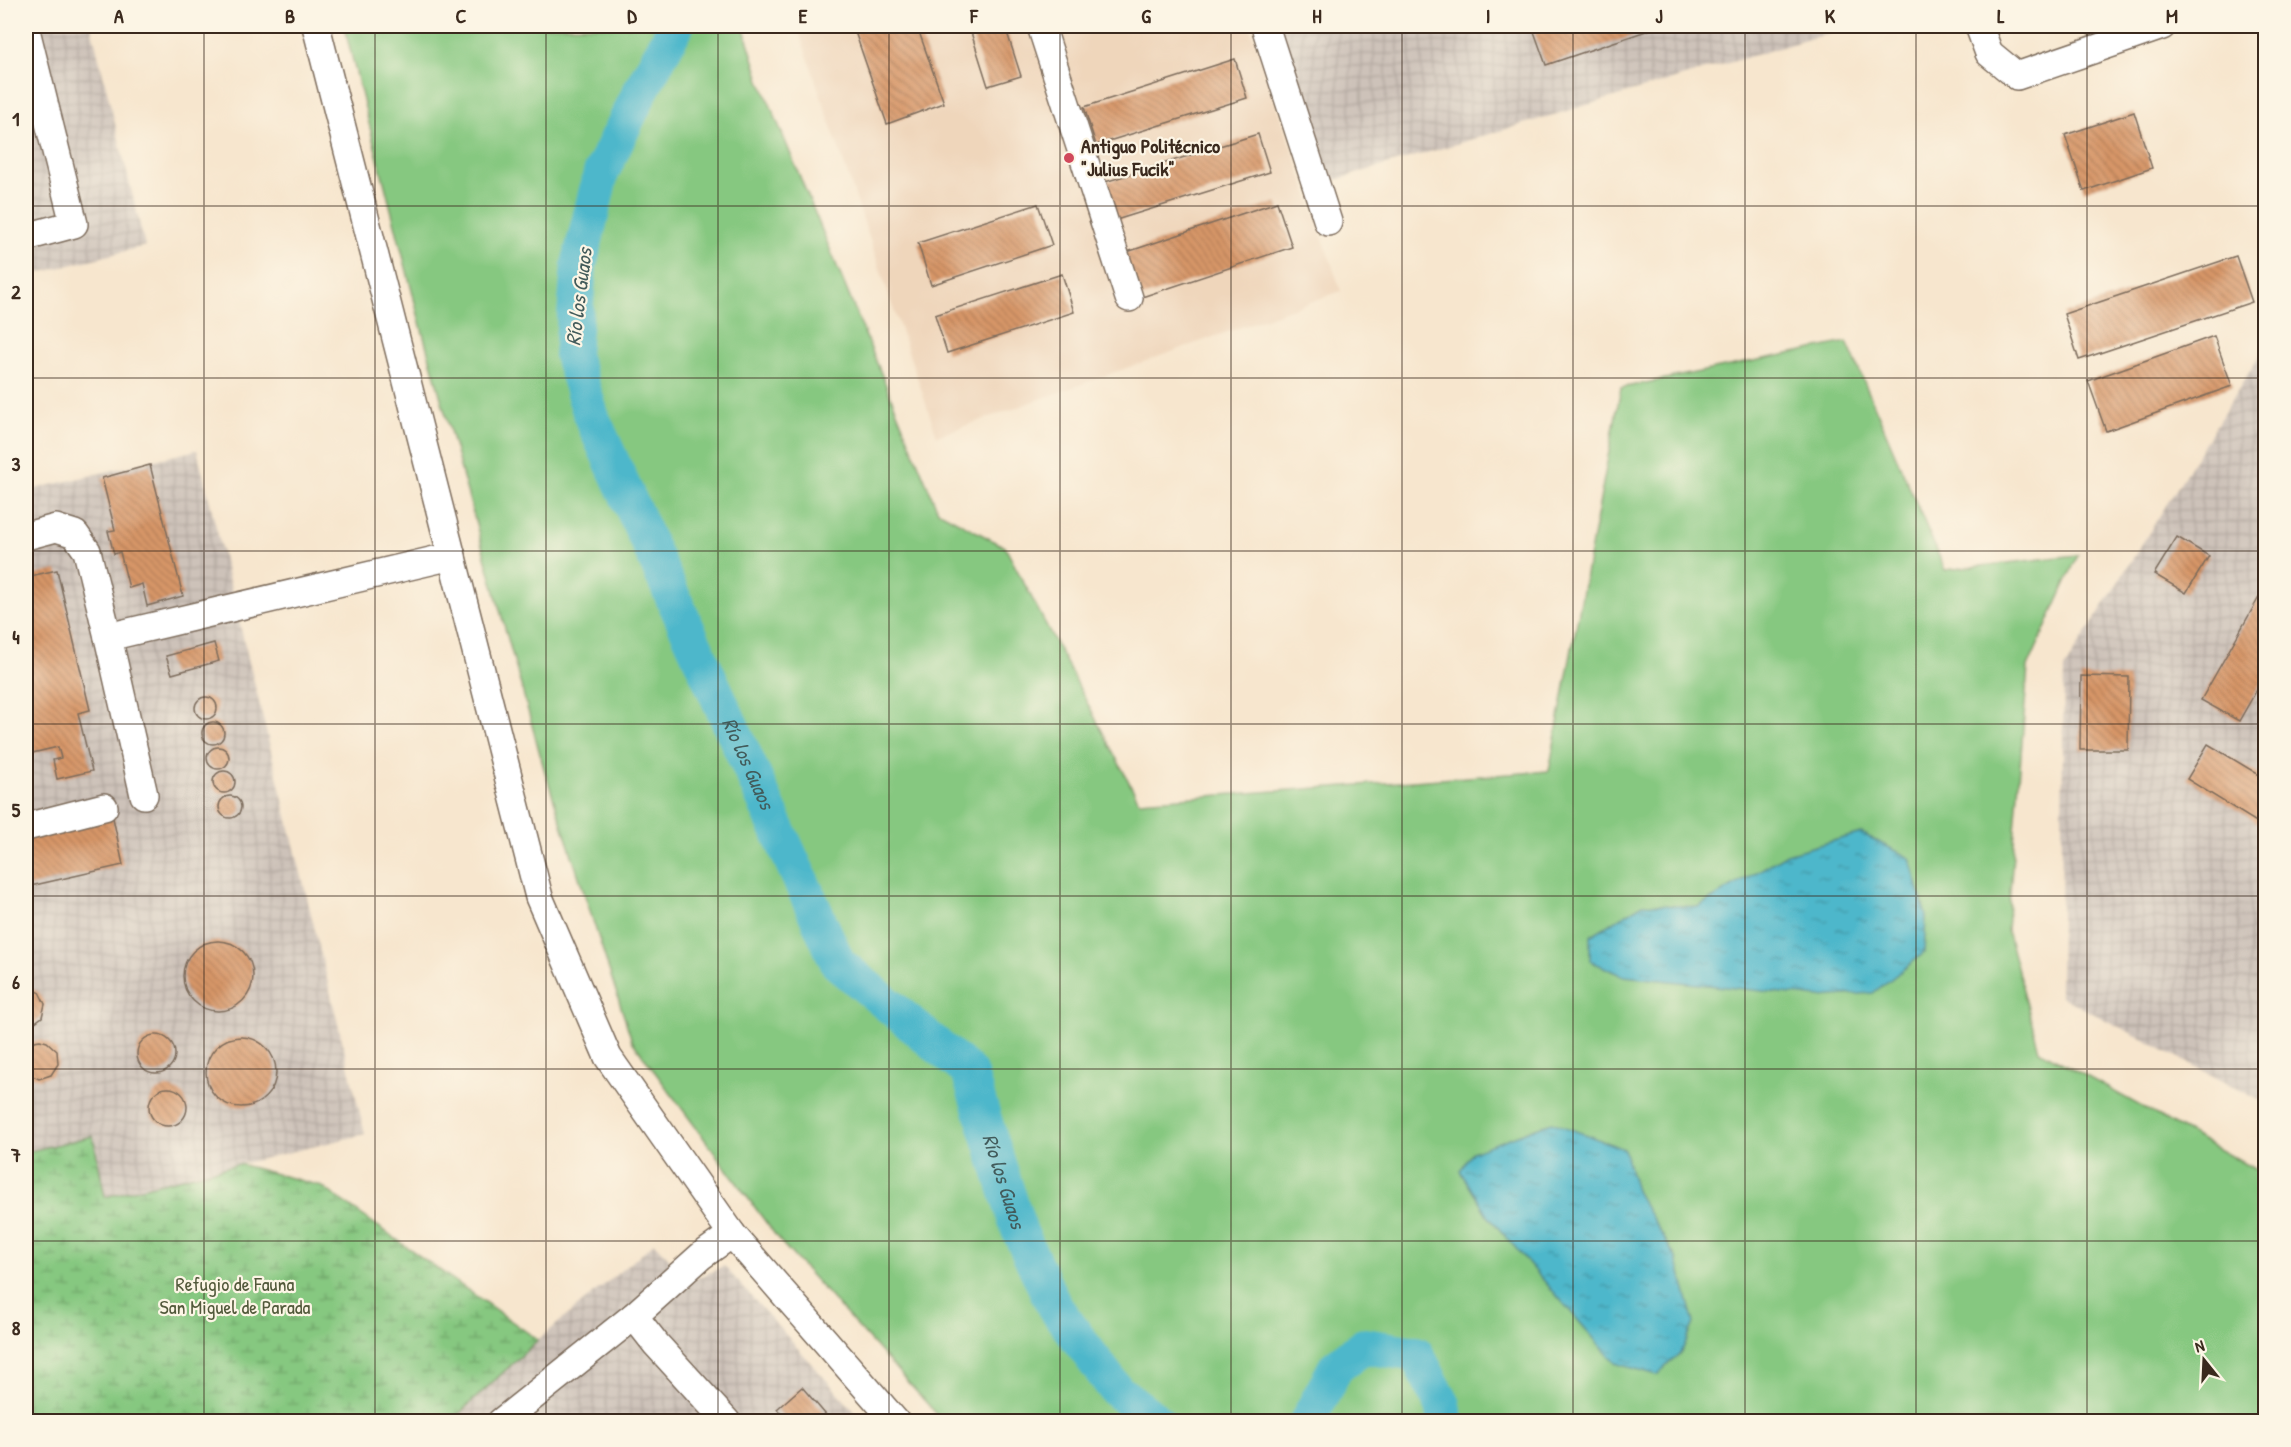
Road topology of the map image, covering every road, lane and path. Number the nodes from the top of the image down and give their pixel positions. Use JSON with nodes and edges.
{"nodes":[{"id":1,"x":316,"y":26,"type":"edge"},
{"id":2,"x":1041,"y":26,"type":"edge"},
{"id":3,"x":1265,"y":26,"type":"edge"},
{"id":4,"x":1979,"y":26,"type":"edge"},
{"id":5,"x":2163,"y":26,"type":"edge"},
{"id":6,"x":26,"y":30,"type":"edge"},
{"id":7,"x":1328,"y":222,"type":"dead end"},
{"id":8,"x":26,"y":237,"type":"edge"},
{"id":9,"x":1129,"y":298,"type":"dead end"},
{"id":10,"x":26,"y":536,"type":"edge"},
{"id":11,"x":452,"y":556,"type":"junction"},
{"id":12,"x":108,"y":637,"type":"junction"},
{"id":13,"x":144,"y":795,"type":"dead end"},
{"id":14,"x":104,"y":807,"type":"dead end"},
{"id":15,"x":26,"y":827,"type":"edge"},
{"id":16,"x":732,"y":1234,"type":"junction"},
{"id":17,"x":634,"y":1316,"type":"junction"},
{"id":18,"x":501,"y":1422,"type":"edge"},
{"id":19,"x":727,"y":1422,"type":"edge"},
{"id":20,"x":896,"y":1422,"type":"edge"}],
"edges":[{"from":1,"to":11,"type":"street"},
{"from":2,"to":9,"type":"street"},
{"from":3,"to":7,"type":"street"},
{"from":4,"to":5,"type":"street"},
{"from":6,"to":8,"type":"street"},
{"from":10,"to":12,"type":"street"},
{"from":11,"to":12,"type":"street"},
{"from":11,"to":16,"type":"street"},
{"from":12,"to":13,"type":"street"},
{"from":14,"to":15,"type":"street"},
{"from":16,"to":17,"type":"street"},
{"from":16,"to":20,"type":"street"},
{"from":17,"to":18,"type":"street"},
{"from":17,"to":19,"type":"street"}]}
